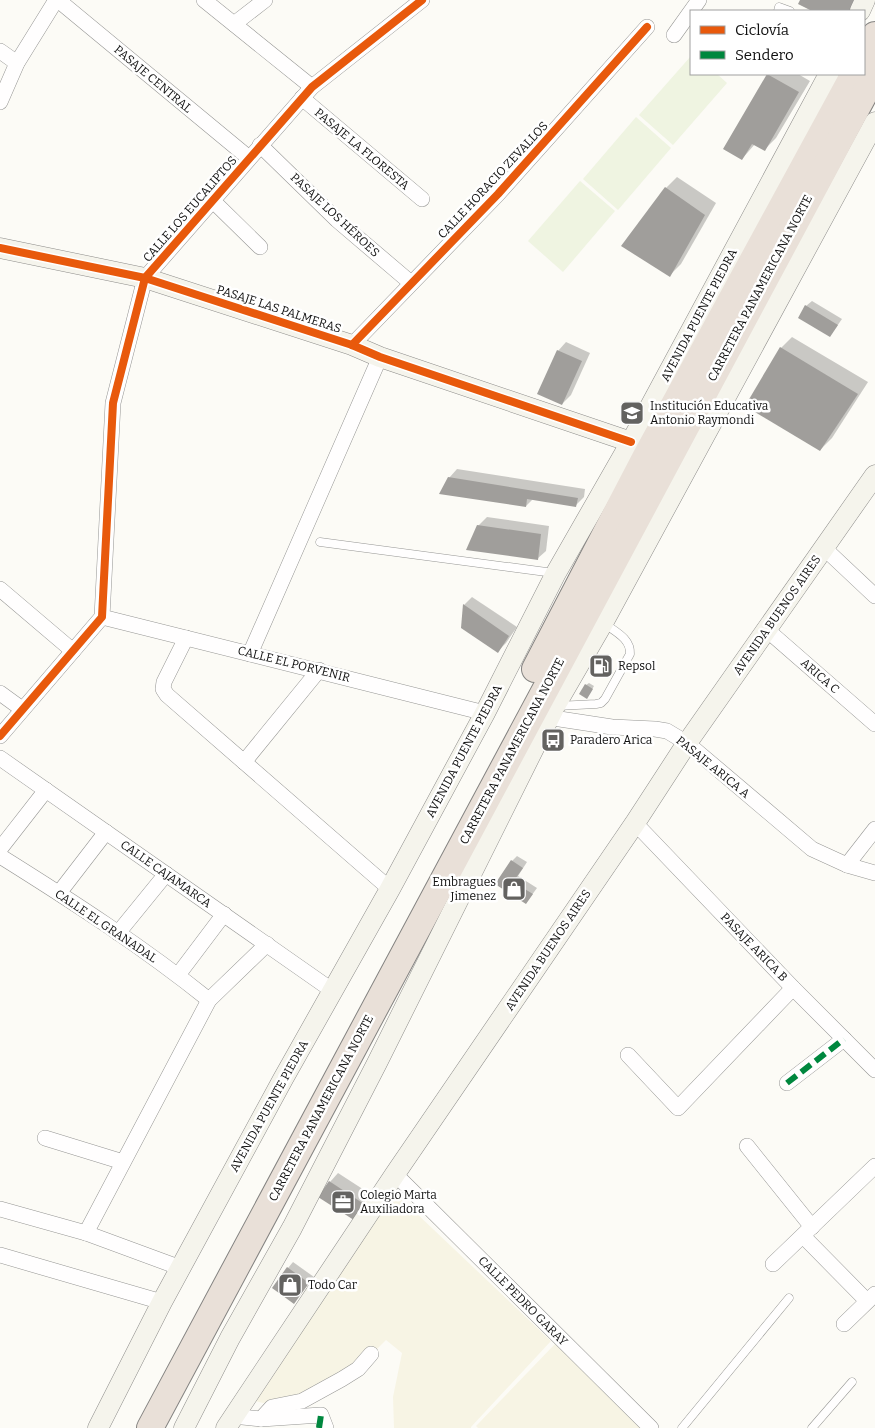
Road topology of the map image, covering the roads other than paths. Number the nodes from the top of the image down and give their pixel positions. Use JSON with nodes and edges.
{"nodes":[{"id":1,"x":57,"y":0,"type":"edge"},
{"id":2,"x":204,"y":0,"type":"edge"},
{"id":3,"x":265,"y":0,"type":"edge"},
{"id":4,"x":422,"y":0,"type":"edge"},
{"id":5,"x":690,"y":13,"type":"edge"},
{"id":6,"x":234,"y":24,"type":"junction"},
{"id":7,"x":647,"y":27,"type":"dead end"},
{"id":8,"x":674,"y":35,"type":"dead end"},
{"id":9,"x":875,"y":35,"type":"edge"},
{"id":10,"x":0,"y":51,"type":"edge"},
{"id":11,"x":865,"y":53,"type":"edge"},
{"id":12,"x":17,"y":63,"type":"junction"},
{"id":13,"x":875,"y":74,"type":"edge"},
{"id":14,"x":828,"y":75,"type":"edge"},
{"id":15,"x":853,"y":75,"type":"edge"},
{"id":16,"x":307,"y":93,"type":"junction"},
{"id":17,"x":0,"y":102,"type":"edge"},
{"id":18,"x":875,"y":122,"type":"edge"},
{"id":19,"x":260,"y":145,"type":"junction"},
{"id":20,"x":249,"y":158,"type":"junction"},
{"id":21,"x":212,"y":200,"type":"junction"},
{"id":22,"x":422,"y":200,"type":"dead end"},
{"id":23,"x":260,"y":247,"type":"dead end"},
{"id":24,"x":0,"y":248,"type":"edge"},
{"id":25,"x":145,"y":278,"type":"junction"},
{"id":26,"x":411,"y":283,"type":"junction"},
{"id":27,"x":352,"y":345,"type":"junction"},
{"id":28,"x":380,"y":356,"type":"junction"},
{"id":29,"x":631,"y":442,"type":"junction"},
{"id":30,"x":875,"y":475,"type":"edge"},
{"id":31,"x":320,"y":542,"type":"dead end"},
{"id":32,"x":824,"y":548,"type":"junction"},
{"id":33,"x":556,"y":573,"type":"junction"},
{"id":34,"x":0,"y":589,"type":"edge"},
{"id":35,"x":875,"y":596,"type":"edge"},
{"id":36,"x":595,"y":616,"type":"junction"},
{"id":37,"x":102,"y":617,"type":"junction"},
{"id":38,"x":766,"y":629,"type":"junction"},
{"id":39,"x":186,"y":638,"type":"junction"},
{"id":40,"x":73,"y":651,"type":"junction"},
{"id":41,"x":250,"y":654,"type":"junction"},
{"id":42,"x":319,"y":670,"type":"junction"},
{"id":43,"x":0,"y":693,"type":"edge"},
{"id":44,"x":22,"y":709,"type":"junction"},
{"id":45,"x":543,"y":711,"type":"junction"},
{"id":46,"x":485,"y":713,"type":"junction"},
{"id":47,"x":875,"y":724,"type":"edge"},
{"id":48,"x":0,"y":736,"type":"edge"},
{"id":49,"x":687,"y":744,"type":"junction"},
{"id":50,"x":0,"y":758,"type":"edge"},
{"id":51,"x":244,"y":762,"type":"junction"},
{"id":52,"x":46,"y":790,"type":"junction"},
{"id":53,"x":635,"y":823,"type":"junction"},
{"id":54,"x":875,"y":829,"type":"edge"},
{"id":55,"x":106,"y":832,"type":"junction"},
{"id":56,"x":0,"y":849,"type":"edge"},
{"id":57,"x":0,"y":856,"type":"edge"},
{"id":58,"x":847,"y":865,"type":"junction"},
{"id":59,"x":875,"y":872,"type":"edge"},
{"id":60,"x":166,"y":874,"type":"junction"},
{"id":61,"x":390,"y":890,"type":"junction"},
{"id":62,"x":59,"y":893,"type":"junction"},
{"id":63,"x":224,"y":914,"type":"junction"},
{"id":64,"x":118,"y":933,"type":"junction"},
{"id":65,"x":267,"y":944,"type":"junction"},
{"id":66,"x":178,"y":975,"type":"junction"},
{"id":67,"x":793,"y":988,"type":"junction"},
{"id":68,"x":333,"y":991,"type":"junction"},
{"id":69,"x":209,"y":1000,"type":"junction"},
{"id":70,"x":844,"y":1039,"type":"junction"},
{"id":71,"x":628,"y":1055,"type":"dead end"},
{"id":72,"x":875,"y":1070,"type":"edge"},
{"id":73,"x":787,"y":1083,"type":"dead end"},
{"id":74,"x":45,"y":1138,"type":"dead end"},
{"id":75,"x":747,"y":1146,"type":"dead end"},
{"id":76,"x":123,"y":1162,"type":"junction"},
{"id":77,"x":875,"y":1166,"type":"edge"},
{"id":78,"x":395,"y":1174,"type":"junction"},
{"id":79,"x":0,"y":1209,"type":"edge"},
{"id":80,"x":808,"y":1231,"type":"junction"},
{"id":81,"x":86,"y":1233,"type":"junction"},
{"id":82,"x":0,"y":1255,"type":"edge"},
{"id":83,"x":773,"y":1264,"type":"dead end"},
{"id":84,"x":181,"y":1268,"type":"junction"},
{"id":85,"x":789,"y":1298,"type":"dead end"},
{"id":86,"x":871,"y":1298,"type":"edge"},
{"id":87,"x":162,"y":1302,"type":"junction"},
{"id":88,"x":844,"y":1324,"type":"dead end"},
{"id":89,"x":371,"y":1354,"type":"dead end"},
{"id":90,"x":852,"y":1382,"type":"dead end"},
{"id":91,"x":261,"y":1419,"type":"junction"},
{"id":92,"x":229,"y":1422,"type":"edge"},
{"id":93,"x":322,"y":1424,"type":"edge"},
{"id":94,"x":98,"y":1428,"type":"edge"},
{"id":95,"x":133,"y":1428,"type":"edge"},
{"id":96,"x":150,"y":1428,"type":"edge"},
{"id":97,"x":184,"y":1428,"type":"edge"},
{"id":98,"x":651,"y":1428,"type":"edge"},
{"id":99,"x":682,"y":1428,"type":"edge"},
{"id":100,"x":812,"y":1428,"type":"edge"}],
"edges":[{"from":1,"to":12,"type":"street"},
{"from":1,"to":20,"type":"street","name":"PASAJE CENTRAL"},
{"from":2,"to":6,"type":"street","name":"PASAJE LA FLORESTA"},
{"from":3,"to":6,"type":"street"},
{"from":4,"to":16,"type":"street","name":"CALLE LOS EUCALIPTOS"},
{"from":5,"to":8,"type":"street"},
{"from":6,"to":16,"type":"street","name":"PASAJE LA FLORESTA"},
{"from":7,"to":26,"type":"street","name":"CALLE HORACIO ZEVALLOS"},
{"from":9,"to":11,"type":"highway"},
{"from":10,"to":12,"type":"street"},
{"from":12,"to":17,"type":"street"},
{"from":13,"to":36,"type":"highway","name":"CARRETERA PANAMERICANA NORTE"},
{"from":14,"to":29,"type":"main road","name":"AVENIDA PUENTE PIEDRA"},
{"from":15,"to":95,"type":"highway","name":"CARRETERA PANAMERICANA NORTE"},
{"from":16,"to":19,"type":"street","name":"CALLE LOS EUCALIPTOS"},
{"from":16,"to":22,"type":"street","name":"PASAJE LA FLORESTA"},
{"from":18,"to":36,"type":"main road"},
{"from":19,"to":20,"type":"street","name":"CALLE LOS EUCALIPTOS"},
{"from":19,"to":26,"type":"street","name":"PASAJE LOS HÉROES"},
{"from":20,"to":21,"type":"street","name":"CALLE LOS EUCALIPTOS"},
{"from":21,"to":23,"type":"street"},
{"from":21,"to":25,"type":"street","name":"CALLE LOS EUCALIPTOS"},
{"from":24,"to":25,"type":"main road","name":"PASAJE LAS PALMERAS"},
{"from":25,"to":27,"type":"main road","name":"PASAJE LAS PALMERAS"},
{"from":25,"to":37,"type":"street","name":"CALLE LOS EUCALIPTOS"},
{"from":26,"to":27,"type":"street","name":"CALLE HORACIO ZEVALLOS"},
{"from":27,"to":28,"type":"main road","name":"PASAJE LAS PALMERAS"},
{"from":28,"to":29,"type":"main road","name":"PASAJE LAS PALMERAS"},
{"from":28,"to":41,"type":"street"},
{"from":29,"to":33,"type":"main road","name":"AVENIDA PUENTE PIEDRA"},
{"from":30,"to":32,"type":"main road","name":"AVENIDA BUENOS AIRES"},
{"from":31,"to":33,"type":"lane"},
{"from":32,"to":35,"type":"street"},
{"from":32,"to":38,"type":"main road","name":"AVENIDA BUENOS AIRES"},
{"from":33,"to":46,"type":"main road","name":"AVENIDA PUENTE PIEDRA"},
{"from":34,"to":40,"type":"street"},
{"from":36,"to":45,"type":"highway","name":"CARRETERA PANAMERICANA NORTE"},
{"from":36,"to":45,"type":"lane"},
{"from":37,"to":39,"type":"street","name":"CALLE EL PORVENIR"},
{"from":37,"to":40,"type":"street"},
{"from":38,"to":47,"type":"street","name":"ARICA C"},
{"from":38,"to":49,"type":"main road","name":"AVENIDA BUENOS AIRES"},
{"from":39,"to":41,"type":"street","name":"CALLE EL PORVENIR"},
{"from":39,"to":51,"type":"street"},
{"from":40,"to":44,"type":"street"},
{"from":41,"to":42,"type":"street","name":"CALLE EL PORVENIR"},
{"from":42,"to":46,"type":"street","name":"CALLE EL PORVENIR"},
{"from":42,"to":51,"type":"street"},
{"from":43,"to":44,"type":"street"},
{"from":44,"to":48,"type":"street"},
{"from":45,"to":49,"type":"street","name":"PASAJE ARICA A"},
{"from":45,"to":96,"type":"highway","name":"CARRETERA PANAMERICANA NORTE"},
{"from":45,"to":97,"type":"main road"},
{"from":46,"to":61,"type":"main road","name":"AVENIDA PUENTE PIEDRA"},
{"from":49,"to":53,"type":"main road","name":"AVENIDA BUENOS AIRES"},
{"from":49,"to":58,"type":"street","name":"PASAJE ARICA A"},
{"from":50,"to":52,"type":"street","name":"CALLE CAJAMARCA"},
{"from":51,"to":61,"type":"street"},
{"from":52,"to":55,"type":"street","name":"CALLE CAJAMARCA"},
{"from":52,"to":56,"type":"street"},
{"from":53,"to":67,"type":"street","name":"PASAJE ARICA B"},
{"from":53,"to":78,"type":"main road","name":"AVENIDA BUENOS AIRES"},
{"from":54,"to":58,"type":"street"},
{"from":55,"to":60,"type":"street","name":"CALLE CAJAMARCA"},
{"from":55,"to":62,"type":"street"},
{"from":57,"to":62,"type":"street","name":"CALLE EL GRANADAL"},
{"from":58,"to":59,"type":"street","name":"PASAJE ARICA A"},
{"from":60,"to":63,"type":"street","name":"CALLE CAJAMARCA"},
{"from":60,"to":64,"type":"street"},
{"from":61,"to":68,"type":"main road","name":"AVENIDA PUENTE PIEDRA"},
{"from":62,"to":64,"type":"street","name":"CALLE EL GRANADAL"},
{"from":63,"to":65,"type":"street","name":"CALLE CAJAMARCA"},
{"from":63,"to":66,"type":"street"},
{"from":64,"to":66,"type":"street","name":"CALLE EL GRANADAL"},
{"from":65,"to":68,"type":"street","name":"CALLE CAJAMARCA"},
{"from":65,"to":69,"type":"street"},
{"from":66,"to":69,"type":"street","name":"CALLE EL GRANADAL"},
{"from":67,"to":70,"type":"street","name":"PASAJE ARICA B"},
{"from":67,"to":71,"type":"street"},
{"from":68,"to":84,"type":"main road","name":"AVENIDA PUENTE PIEDRA"},
{"from":69,"to":76,"type":"street"},
{"from":70,"to":72,"type":"street","name":"PASAJE ARICA B"},
{"from":70,"to":73,"type":"street"},
{"from":74,"to":76,"type":"street"},
{"from":75,"to":80,"type":"street"},
{"from":76,"to":81,"type":"street"},
{"from":77,"to":80,"type":"street"},
{"from":78,"to":92,"type":"main road","name":"AVENIDA BUENOS AIRES"},
{"from":78,"to":98,"type":"street","name":"CALLE PEDRO GARAY"},
{"from":79,"to":81,"type":"street"},
{"from":80,"to":83,"type":"street"},
{"from":80,"to":86,"type":"street"},
{"from":81,"to":84,"type":"street"},
{"from":82,"to":87,"type":"street"},
{"from":84,"to":87,"type":"main road","name":"AVENIDA PUENTE PIEDRA"},
{"from":85,"to":99,"type":"lane"},
{"from":86,"to":88,"type":"street"},
{"from":87,"to":94,"type":"main road","name":"AVENIDA PUENTE PIEDRA"},
{"from":89,"to":91,"type":"street"},
{"from":90,"to":100,"type":"lane"},
{"from":91,"to":92,"type":"street"},
{"from":91,"to":93,"type":"street"}]}
